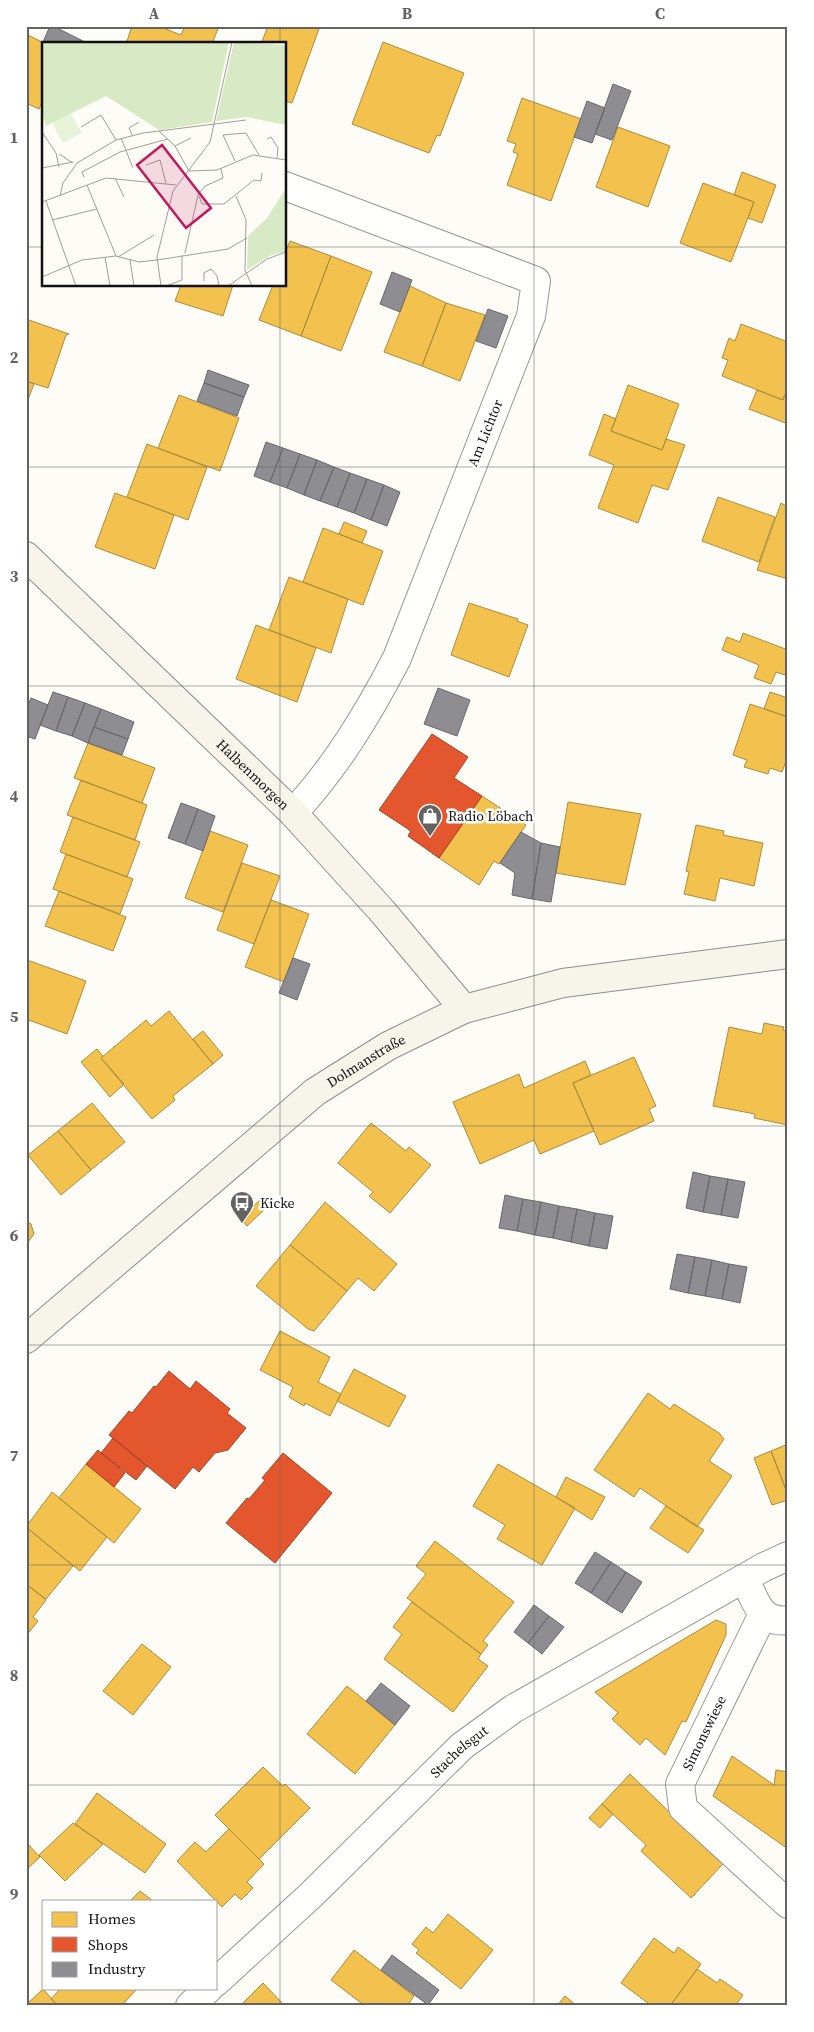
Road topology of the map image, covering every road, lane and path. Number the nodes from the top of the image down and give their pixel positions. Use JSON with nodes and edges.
{"nodes":[{"id":1,"x":286,"y":186,"type":"edge"},
{"id":2,"x":26,"y":556,"type":"edge"},
{"id":3,"x":293,"y":813,"type":"junction"},
{"id":4,"x":788,"y":954,"type":"edge"},
{"id":5,"x":464,"y":1008,"type":"junction"},
{"id":6,"x":26,"y":1339,"type":"edge"},
{"id":7,"x":788,"y":1556,"type":"edge"},
{"id":8,"x":745,"y":1578,"type":"junction"},
{"id":9,"x":776,"y":1617,"type":"edge"},
{"id":10,"x":788,"y":1904,"type":"edge"},
{"id":11,"x":218,"y":1980,"type":"edge"},
{"id":12,"x":207,"y":1990,"type":"edge"},
{"id":13,"x":190,"y":2006,"type":"edge"}],
"edges":[{"from":1,"to":3,"type":"street","name":"Am Lichtor"},
{"from":2,"to":3,"type":"main road","name":"Halbenmorgen"},
{"from":3,"to":5,"type":"main road","name":"Halbenmorgen"},
{"from":4,"to":5,"type":"main road","name":"Dolmanstraße"},
{"from":5,"to":6,"type":"main road","name":"Dolmanstraße"},
{"from":7,"to":8,"type":"street","name":"Stachelsgut"},
{"from":8,"to":9,"type":"street"},
{"from":8,"to":11,"type":"street","name":"Stachelsgut"},
{"from":9,"to":10,"type":"street","name":"Simonswiese"},
{"from":12,"to":13,"type":"street"}]}
